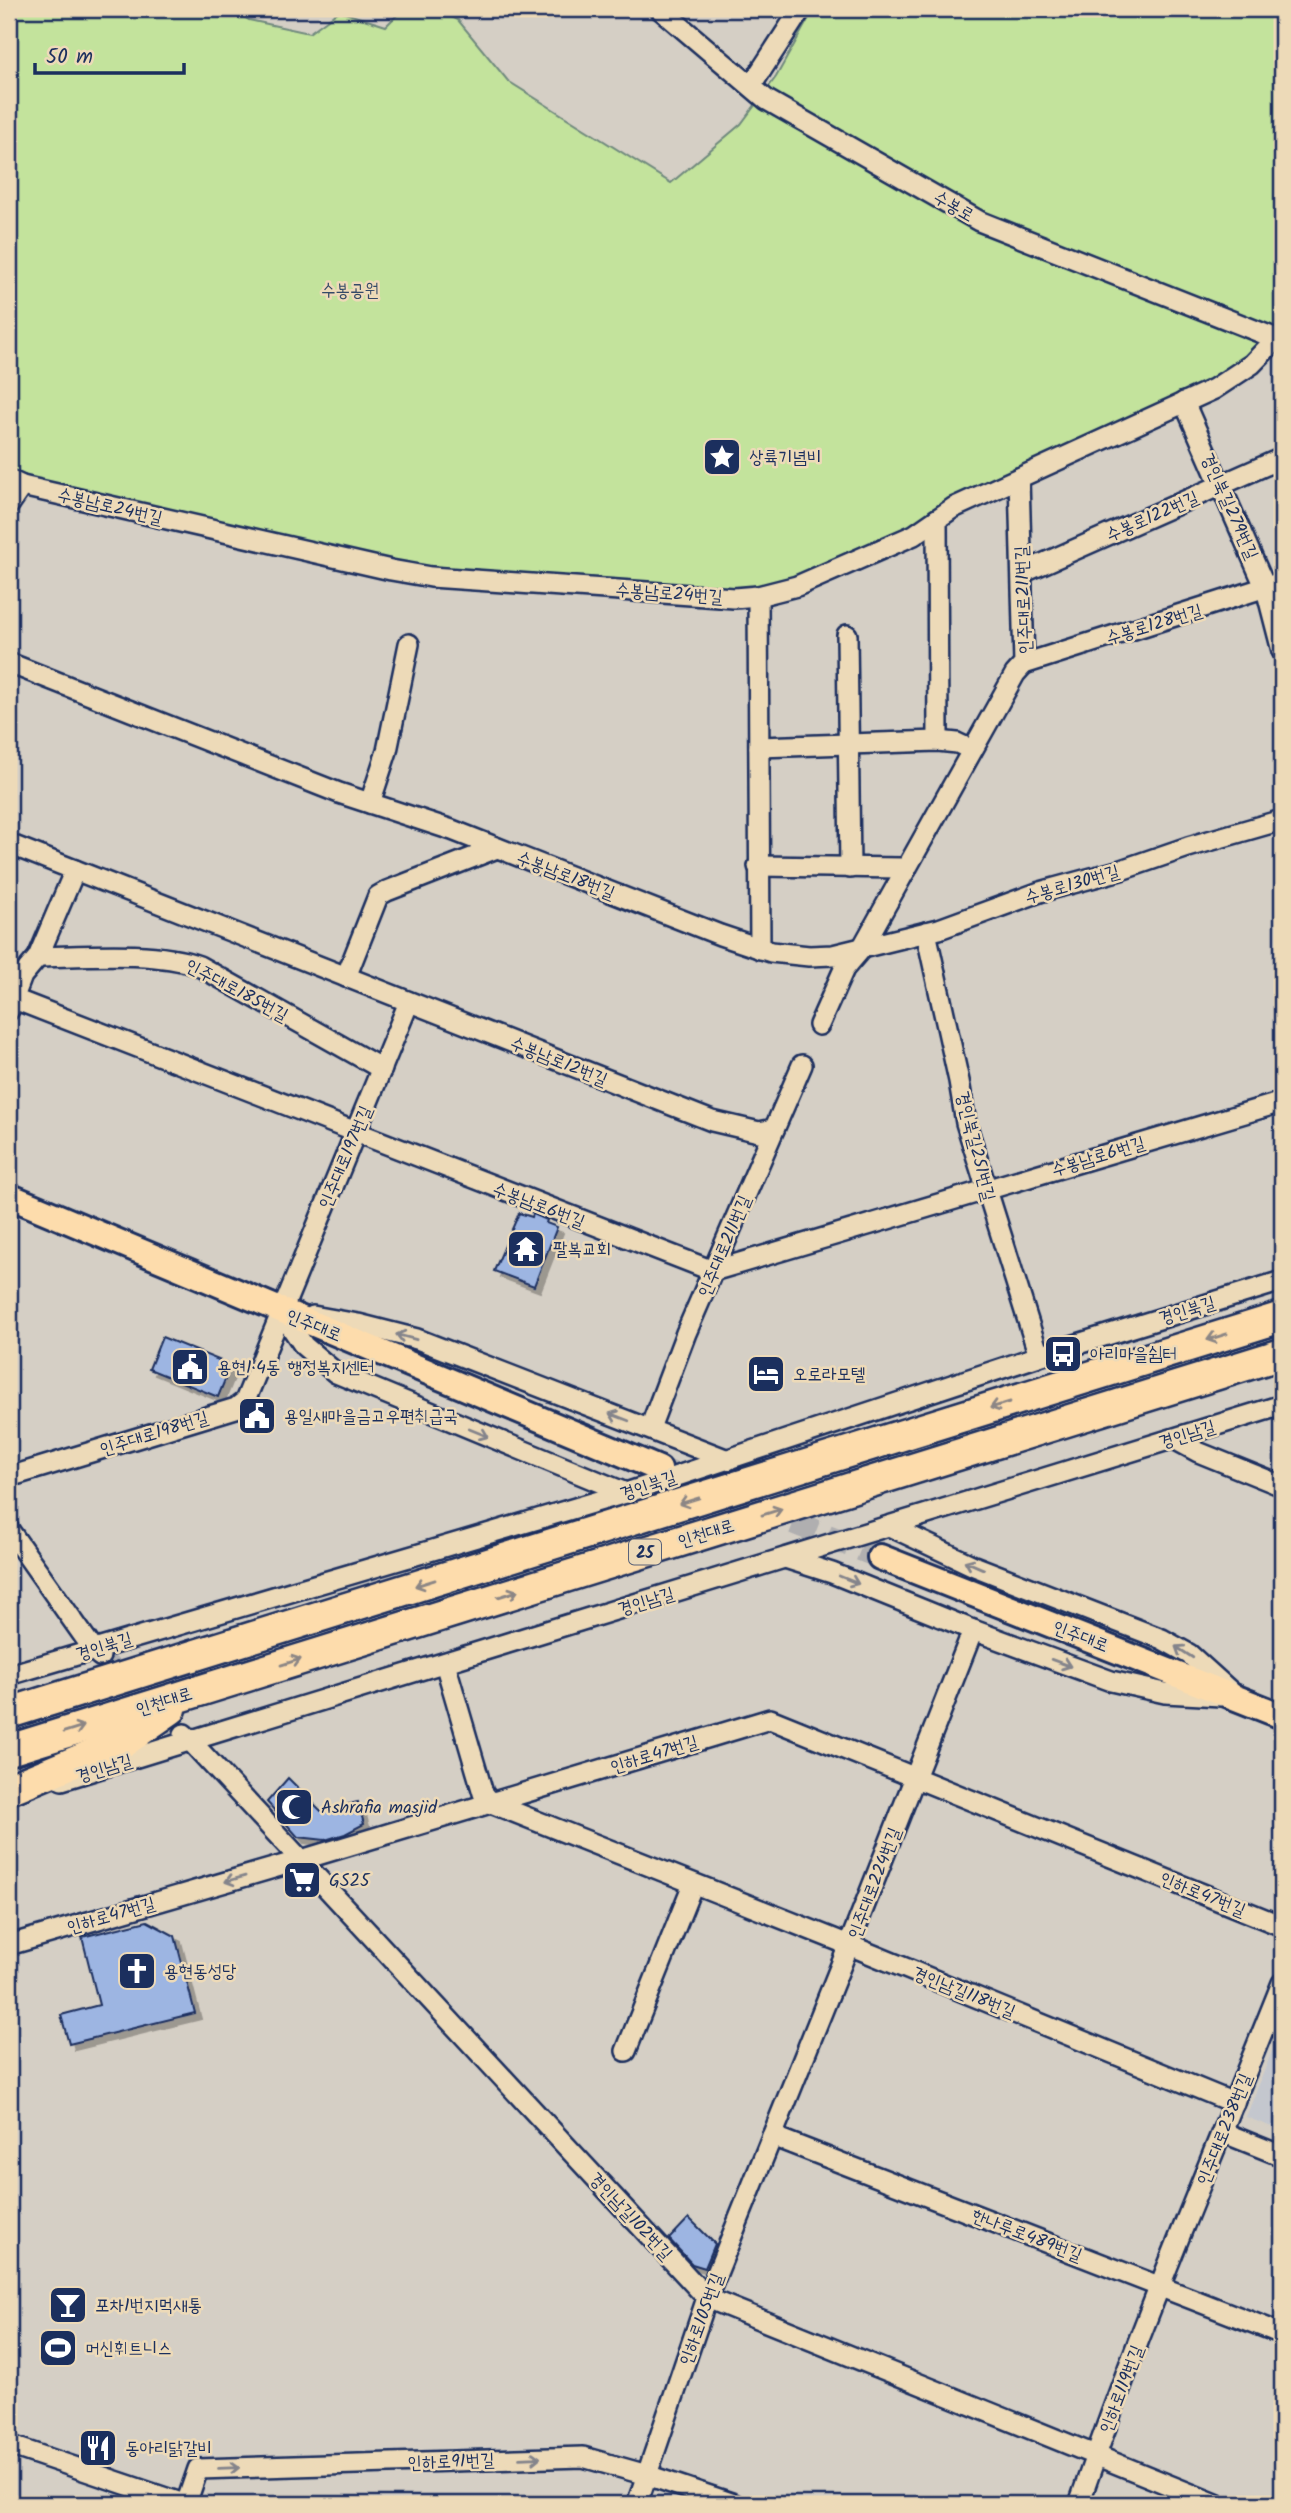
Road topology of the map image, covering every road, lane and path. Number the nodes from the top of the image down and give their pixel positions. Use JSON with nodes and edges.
{"nodes":[{"id":1,"x":660,"y":9,"type":"edge"},
{"id":2,"x":801,"y":9,"type":"edge"},
{"id":3,"x":751,"y":86,"type":"junction"},
{"id":4,"x":1279,"y":340,"type":"edge"},
{"id":5,"x":1184,"y":402,"type":"junction"},
{"id":6,"x":1282,"y":458,"type":"edge"},
{"id":7,"x":1019,"y":478,"type":"junction"},
{"id":8,"x":15,"y":483,"type":"edge"},
{"id":9,"x":1221,"y":485,"type":"junction"},
{"id":10,"x":9,"y":505,"type":"edge"},
{"id":11,"x":937,"y":519,"type":"junction"},
{"id":12,"x":1022,"y":573,"type":"junction"},
{"id":13,"x":1274,"y":585,"type":"edge"},
{"id":14,"x":758,"y":596,"type":"junction"},
{"id":15,"x":847,"y":635,"type":"dead end"},
{"id":16,"x":410,"y":644,"type":"dead end"},
{"id":17,"x":1282,"y":651,"type":"edge"},
{"id":18,"x":9,"y":663,"type":"edge"},
{"id":19,"x":1024,"y":664,"type":"junction"},
{"id":20,"x":938,"y":741,"type":"junction"},
{"id":21,"x":848,"y":744,"type":"junction"},
{"id":22,"x":759,"y":747,"type":"junction"},
{"id":23,"x":972,"y":750,"type":"junction"},
{"id":24,"x":370,"y":803,"type":"junction"},
{"id":25,"x":1282,"y":820,"type":"edge"},
{"id":26,"x":9,"y":844,"type":"edge"},
{"id":27,"x":497,"y":848,"type":"junction"},
{"id":28,"x":758,"y":866,"type":"junction"},
{"id":29,"x":850,"y":868,"type":"junction"},
{"id":30,"x":75,"y":870,"type":"junction"},
{"id":31,"x":906,"y":870,"type":"junction"},
{"id":32,"x":926,"y":932,"type":"junction"},
{"id":33,"x":862,"y":948,"type":"junction"},
{"id":34,"x":760,"y":949,"type":"junction"},
{"id":35,"x":38,"y":957,"type":"junction"},
{"id":36,"x":346,"y":977,"type":"junction"},
{"id":37,"x":10,"y":1002,"type":"edge"},
{"id":38,"x":410,"y":1002,"type":"junction"},
{"id":39,"x":819,"y":1025,"type":"dead end"},
{"id":40,"x":802,"y":1065,"type":"dead end"},
{"id":41,"x":382,"y":1069,"type":"junction"},
{"id":42,"x":1282,"y":1102,"type":"edge"},
{"id":43,"x":774,"y":1129,"type":"junction"},
{"id":44,"x":356,"y":1133,"type":"junction"},
{"id":45,"x":986,"y":1190,"type":"junction"},
{"id":46,"x":9,"y":1196,"type":"edge"},
{"id":47,"x":713,"y":1271,"type":"junction"},
{"id":48,"x":1282,"y":1281,"type":"edge"},
{"id":49,"x":280,"y":1311,"type":"junction"},
{"id":50,"x":1282,"y":1317,"type":"edge"},
{"id":51,"x":1282,"y":1354,"type":"edge"},
{"id":52,"x":1039,"y":1356,"type":"junction"},
{"id":53,"x":1282,"y":1405,"type":"edge"},
{"id":54,"x":650,"y":1428,"type":"junction"},
{"id":55,"x":1174,"y":1438,"type":"junction"},
{"id":56,"x":728,"y":1460,"type":"junction"},
{"id":57,"x":659,"y":1469,"type":"tunnel mouth"},
{"id":58,"x":9,"y":1477,"type":"edge"},
{"id":59,"x":1282,"y":1486,"type":"edge"},
{"id":60,"x":626,"y":1493,"type":"junction"},
{"id":61,"x":888,"y":1527,"type":"junction"},
{"id":62,"x":9,"y":1530,"type":"edge"},
{"id":63,"x":880,"y":1557,"type":"tunnel mouth"},
{"id":64,"x":785,"y":1558,"type":"junction"},
{"id":65,"x":973,"y":1630,"type":"junction"},
{"id":66,"x":97,"y":1653,"type":"junction"},
{"id":67,"x":445,"y":1663,"type":"junction"},
{"id":68,"x":9,"y":1675,"type":"edge"},
{"id":69,"x":198,"y":1691,"type":"junction"},
{"id":70,"x":1236,"y":1696,"type":"junction"},
{"id":71,"x":9,"y":1713,"type":"edge"},
{"id":72,"x":1282,"y":1716,"type":"edge"},
{"id":73,"x":186,"y":1736,"type":"junction"},
{"id":74,"x":9,"y":1750,"type":"edge"},
{"id":75,"x":915,"y":1777,"type":"junction"},
{"id":76,"x":9,"y":1789,"type":"edge"},
{"id":77,"x":9,"y":1797,"type":"edge"},
{"id":78,"x":491,"y":1803,"type":"junction"},
{"id":79,"x":301,"y":1860,"type":"junction"},
{"id":80,"x":693,"y":1884,"type":"junction"},
{"id":81,"x":1282,"y":1926,"type":"edge"},
{"id":82,"x":9,"y":1945,"type":"edge"},
{"id":83,"x":849,"y":1945,"type":"junction"},
{"id":84,"x":1282,"y":1983,"type":"edge"},
{"id":85,"x":626,"y":2051,"type":"dead end"},
{"id":86,"x":1234,"y":2103,"type":"junction"},
{"id":87,"x":1222,"y":2132,"type":"junction"},
{"id":88,"x":772,"y":2136,"type":"junction"},
{"id":89,"x":1282,"y":2156,"type":"edge"},
{"id":90,"x":1163,"y":2281,"type":"junction"},
{"id":91,"x":707,"y":2298,"type":"junction"},
{"id":92,"x":1282,"y":2334,"type":"edge"},
{"id":93,"x":9,"y":2445,"type":"edge"},
{"id":94,"x":1096,"y":2456,"type":"junction"},
{"id":95,"x":647,"y":2475,"type":"junction"},
{"id":96,"x":185,"y":2504,"type":"edge"},
{"id":97,"x":637,"y":2504,"type":"edge"},
{"id":98,"x":734,"y":2504,"type":"edge"},
{"id":99,"x":1079,"y":2504,"type":"edge"},
{"id":100,"x":1216,"y":2504,"type":"edge"}],
"edges":[{"from":1,"to":3,"type":"street","name":"수봉로"},
{"from":2,"to":3,"type":"street"},
{"from":3,"to":4,"type":"street","name":"수봉로"},
{"from":4,"to":5,"type":"street","name":"수봉남로24번길"},
{"from":5,"to":7,"type":"street","name":"수봉남로24번길"},
{"from":5,"to":9,"type":"street","name":"경인북길279번길"},
{"from":6,"to":9,"type":"street","name":"수봉로122번길"},
{"from":7,"to":11,"type":"street","name":"수봉남로24번길"},
{"from":7,"to":12,"type":"street","name":"인주대로211번길"},
{"from":8,"to":10,"type":"street"},
{"from":8,"to":14,"type":"street","name":"수봉남로24번길"},
{"from":9,"to":12,"type":"street","name":"수봉로122번길"},
{"from":9,"to":13,"type":"street","name":"경인북길279번길"},
{"from":11,"to":14,"type":"street","name":"수봉남로24번길"},
{"from":11,"to":20,"type":"street"},
{"from":12,"to":19,"type":"street","name":"인주대로211번길"},
{"from":13,"to":17,"type":"street","name":"경인북길279번길"},
{"from":13,"to":19,"type":"street","name":"수봉로128번길"},
{"from":14,"to":22,"type":"street"},
{"from":15,"to":21,"type":"street"},
{"from":16,"to":24,"type":"street"},
{"from":18,"to":24,"type":"street","name":"수봉남로18번길"},
{"from":19,"to":23,"type":"street","name":"인주대로211번길"},
{"from":20,"to":21,"type":"street"},
{"from":20,"to":23,"type":"street"},
{"from":21,"to":22,"type":"street"},
{"from":21,"to":29,"type":"street"},
{"from":22,"to":28,"type":"street"},
{"from":23,"to":31,"type":"street","name":"인주대로211번길"},
{"from":24,"to":27,"type":"street","name":"수봉남로18번길"},
{"from":25,"to":32,"type":"street","name":"수봉로130번길"},
{"from":26,"to":30,"type":"street","name":"수봉남로12번길"},
{"from":27,"to":34,"type":"street","name":"수봉남로18번길"},
{"from":27,"to":36,"type":"street"},
{"from":28,"to":29,"type":"street"},
{"from":28,"to":34,"type":"street"},
{"from":29,"to":31,"type":"street"},
{"from":30,"to":35,"type":"street"},
{"from":30,"to":36,"type":"street","name":"수봉남로12번길"},
{"from":31,"to":33,"type":"street","name":"인주대로211번길"},
{"from":32,"to":33,"type":"street","name":"수봉로130번길"},
{"from":32,"to":45,"type":"street","name":"경인북길251번길"},
{"from":33,"to":34,"type":"street","name":"수봉남로18번길"},
{"from":33,"to":39,"type":"street","name":"인주대로211번길"},
{"from":35,"to":37,"type":"street"},
{"from":35,"to":41,"type":"street","name":"인주대로185번길"},
{"from":36,"to":38,"type":"street","name":"수봉남로12번길"},
{"from":37,"to":44,"type":"street","name":"수봉남로6번길"},
{"from":38,"to":41,"type":"street","name":"인주대로197번길"},
{"from":38,"to":43,"type":"street","name":"수봉남로12번길"},
{"from":40,"to":43,"type":"street","name":"인주대로211번길"},
{"from":41,"to":44,"type":"street","name":"인주대로197번길"},
{"from":42,"to":45,"type":"street","name":"수봉남로6번길"},
{"from":43,"to":47,"type":"street","name":"인주대로211번길"},
{"from":44,"to":47,"type":"street","name":"수봉남로6번길"},
{"from":44,"to":49,"type":"street","name":"인주대로197번길"},
{"from":45,"to":47,"type":"street","name":"수봉남로6번길"},
{"from":45,"to":52,"type":"street","name":"경인북길251번길"},
{"from":46,"to":49,"type":"main road","name":"인주대로"},
{"from":47,"to":54,"type":"street","name":"인주대로211번길"},
{"from":48,"to":52,"type":"street","name":"경인북길"},
{"from":54,"to":49,"type":"street","one_way":true},
{"from":49,"to":57,"type":"main road","name":"인주대로"},
{"from":49,"to":58,"type":"street","name":"인주대로198번길"},
{"from":49,"to":60,"type":"street","one_way":true},
{"from":50,"to":71,"type":"highway","name":"인천대로","number":"25","one_way":true},
{"from":69,"to":51,"type":"highway","name":"인천대로","number":"25","one_way":true},
{"from":52,"to":56,"type":"street","name":"경인북길"},
{"from":53,"to":55,"type":"street","name":"경인남길"},
{"from":54,"to":56,"type":"street"},
{"from":55,"to":59,"type":"street"},
{"from":55,"to":61,"type":"street","name":"경인남길"},
{"from":56,"to":60,"type":"street","name":"경인북길"},
{"from":60,"to":66,"type":"street","name":"경인북길"},
{"from":61,"to":64,"type":"street","name":"경인남길"},
{"from":70,"to":61,"type":"street","one_way":true},
{"from":62,"to":66,"type":"street"},
{"from":63,"to":70,"type":"main road","name":"인주대로"},
{"from":64,"to":65,"type":"street","one_way":true},
{"from":64,"to":67,"type":"street","name":"경인남길"},
{"from":65,"to":70,"type":"street","one_way":true},
{"from":65,"to":75,"type":"street","name":"인주대로224번길"},
{"from":66,"to":68,"type":"street","name":"경인북길"},
{"from":67,"to":73,"type":"street","name":"경인남길"},
{"from":67,"to":78,"type":"street"},
{"from":74,"to":69,"type":"highway","name":"인천대로","number":"25","one_way":true},
{"from":69,"to":76,"type":"highway"},
{"from":70,"to":72,"type":"main road","name":"인주대로"},
{"from":73,"to":77,"type":"street","name":"경인남길"},
{"from":73,"to":79,"type":"street","name":"경인남길102번길"},
{"from":75,"to":78,"type":"street","name":"인하로47번길"},
{"from":75,"to":81,"type":"street","name":"인하로47번길"},
{"from":75,"to":83,"type":"street","name":"인주대로224번길"},
{"from":78,"to":79,"type":"street","name":"인하로47번길"},
{"from":78,"to":80,"type":"street","name":"경인남길118번길"},
{"from":79,"to":82,"type":"street","name":"인하로47번길","one_way":true},
{"from":79,"to":91,"type":"street","name":"경인남길102번길"},
{"from":80,"to":83,"type":"street","name":"경인남길118번길"},
{"from":80,"to":85,"type":"street"},
{"from":83,"to":86,"type":"street","name":"경인남길118번길"},
{"from":83,"to":88,"type":"street","name":"인주대로224번길"},
{"from":84,"to":86,"type":"street","name":"인주대로238번길"},
{"from":86,"to":87,"type":"street","name":"인주대로238번길"},
{"from":87,"to":89,"type":"street"},
{"from":87,"to":90,"type":"street","name":"인주대로238번길"},
{"from":88,"to":90,"type":"street","name":"한나루로489번길"},
{"from":88,"to":91,"type":"street","name":"인하로105번길"},
{"from":90,"to":92,"type":"street","name":"한나루로489번길"},
{"from":90,"to":94,"type":"street","name":"인하로119번길"},
{"from":91,"to":94,"type":"street","name":"경인남길102번길"},
{"from":91,"to":95,"type":"street","name":"인하로105번길"},
{"from":93,"to":96,"type":"street"},
{"from":94,"to":99,"type":"street","name":"인하로119번길"},
{"from":94,"to":100,"type":"street","name":"경인남길102번길"},
{"from":96,"to":95,"type":"street","name":"인하로91번길","one_way":true},
{"from":95,"to":97,"type":"street","name":"인하로105번길"},
{"from":95,"to":98,"type":"street","name":"인하로91번길"}]}
